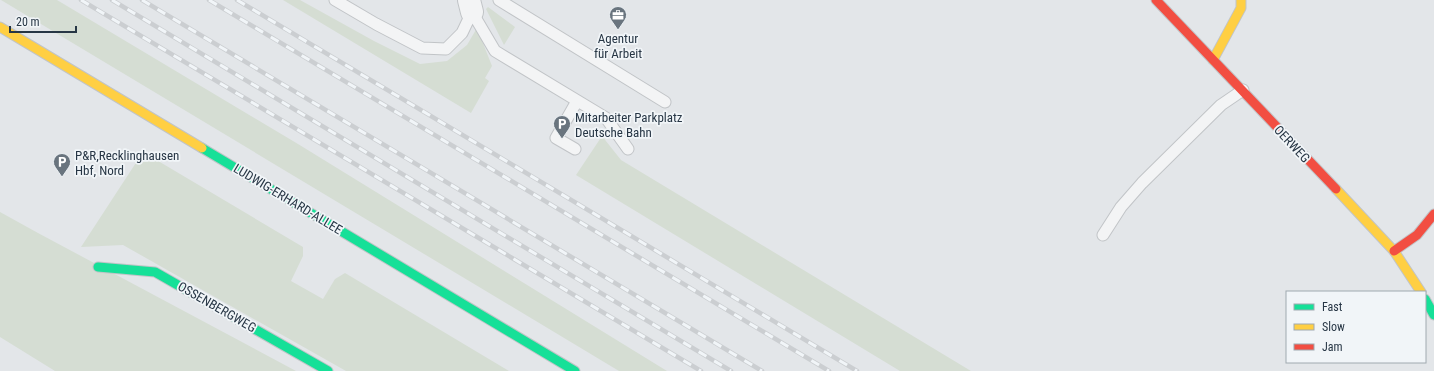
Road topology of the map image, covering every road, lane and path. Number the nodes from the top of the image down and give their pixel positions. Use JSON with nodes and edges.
{"nodes":[{"id":1,"x":335,"y":0,"type":"edge"},
{"id":2,"x":499,"y":0,"type":"edge"},
{"id":3,"x":1156,"y":0,"type":"edge"},
{"id":4,"x":1242,"y":0,"type":"edge"},
{"id":5,"x":471,"y":6,"type":"edge"},
{"id":6,"x":0,"y":27,"type":"edge"},
{"id":7,"x":1213,"y":60,"type":"junction"},
{"id":8,"x":1242,"y":90,"type":"junction"},
{"id":9,"x":577,"y":101,"type":"junction"},
{"id":10,"x":665,"y":102,"type":"dead end"},
{"id":11,"x":575,"y":149,"type":"dead end"},
{"id":12,"x":628,"y":149,"type":"dead end"},
{"id":13,"x":1434,"y":214,"type":"edge"},
{"id":14,"x":1103,"y":235,"type":"dead end"},
{"id":15,"x":1394,"y":251,"type":"junction"},
{"id":16,"x":98,"y":267,"type":"dead end"},
{"id":17,"x":1420,"y":291,"type":"edge"},
{"id":18,"x":1426,"y":301,"type":"edge"},
{"id":19,"x":1434,"y":315,"type":"edge"},
{"id":20,"x":328,"y":371,"type":"edge"},
{"id":21,"x":575,"y":371,"type":"edge"}],
"edges":[{"from":1,"to":5,"type":"lane"},
{"from":2,"to":10,"type":"lane"},
{"from":3,"to":7,"type":"main road","name":"OERWEG"},
{"from":4,"to":7,"type":"main road"},
{"from":5,"to":9,"type":"lane"},
{"from":6,"to":21,"type":"main road","name":"LUDWIG-ERHARD-ALLEE"},
{"from":7,"to":8,"type":"main road","name":"OERWEG"},
{"from":8,"to":14,"type":"lane"},
{"from":8,"to":15,"type":"main road","name":"OERWEG"},
{"from":9,"to":11,"type":"lane"},
{"from":9,"to":12,"type":"lane"},
{"from":13,"to":15,"type":"main road"},
{"from":15,"to":17,"type":"main road","name":"OERWEG"},
{"from":16,"to":20,"type":"main road","name":"OSSENBERGWEG"},
{"from":18,"to":19,"type":"main road"}]}
